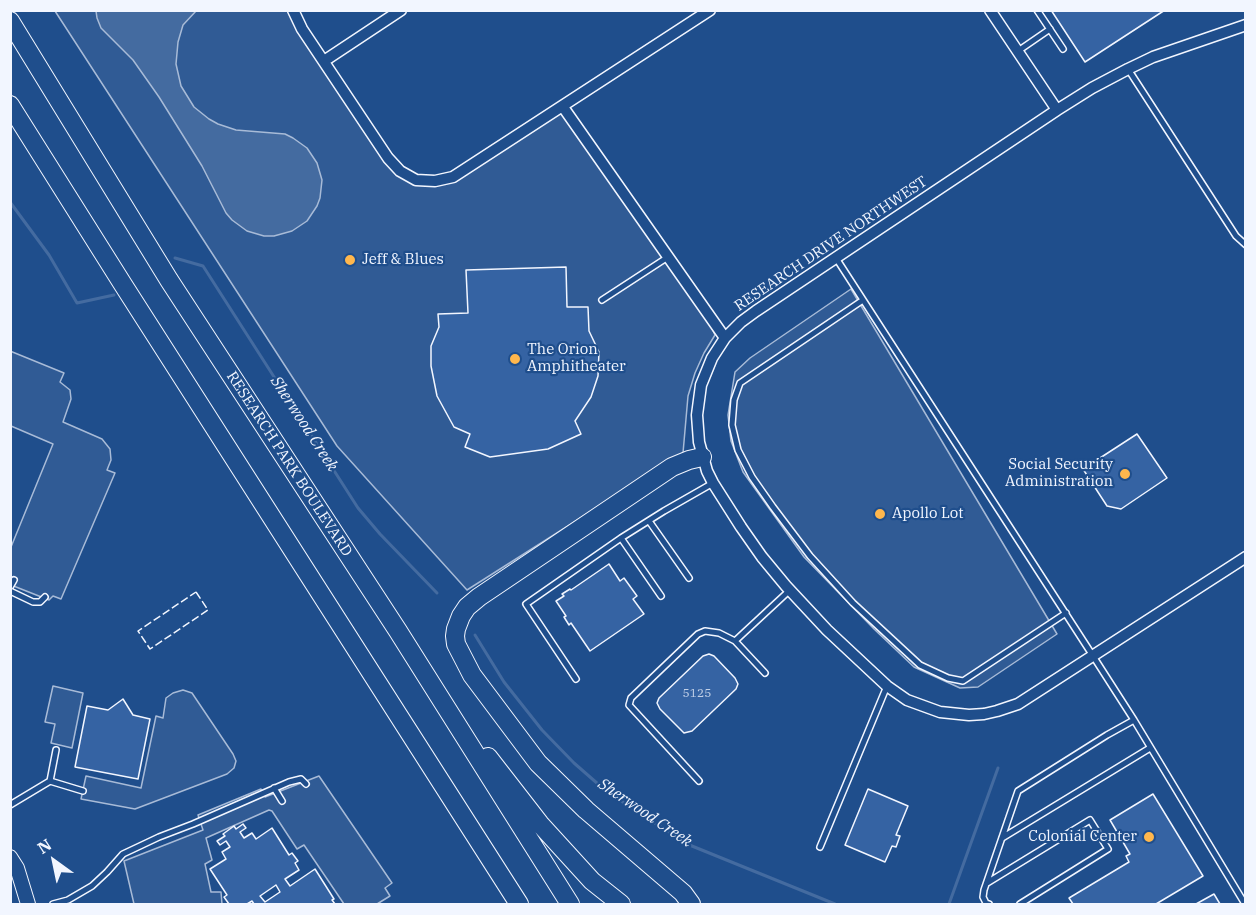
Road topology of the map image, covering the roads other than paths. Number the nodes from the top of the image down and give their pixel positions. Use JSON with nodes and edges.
{"nodes":[{"id":1,"x":293,"y":10,"type":"edge"},
{"id":2,"x":401,"y":10,"type":"edge"},
{"id":3,"x":710,"y":10,"type":"edge"},
{"id":4,"x":990,"y":10,"type":"edge"},
{"id":5,"x":1037,"y":10,"type":"edge"},
{"id":6,"x":10,"y":21,"type":"edge"},
{"id":7,"x":1245,"y":25,"type":"edge"},
{"id":8,"x":1050,"y":29,"type":"junction"},
{"id":9,"x":1063,"y":49,"type":"dead end"},
{"id":10,"x":1018,"y":51,"type":"junction"},
{"id":11,"x":324,"y":61,"type":"junction"},
{"id":12,"x":1128,"y":69,"type":"junction"},
{"id":13,"x":10,"y":105,"type":"edge"},
{"id":14,"x":563,"y":107,"type":"junction"},
{"id":15,"x":1057,"y":110,"type":"junction"},
{"id":16,"x":1245,"y":245,"type":"edge"},
{"id":17,"x":668,"y":257,"type":"junction"},
{"id":18,"x":836,"y":258,"type":"junction"},
{"id":19,"x":602,"y":300,"type":"dead end"},
{"id":20,"x":864,"y":300,"type":"junction"},
{"id":21,"x":725,"y":338,"type":"junction"},
{"id":22,"x":702,"y":457,"type":"junction"},
{"id":23,"x":713,"y":483,"type":"junction"},
{"id":24,"x":649,"y":521,"type":"junction"},
{"id":25,"x":621,"y":538,"type":"junction"},
{"id":26,"x":1245,"y":557,"type":"edge"},
{"id":27,"x":689,"y":578,"type":"dead end"},
{"id":28,"x":14,"y":580,"type":"dead end"},
{"id":29,"x":10,"y":589,"type":"edge"},
{"id":30,"x":790,"y":590,"type":"junction"},
{"id":31,"x":661,"y":596,"type":"dead end"},
{"id":32,"x":45,"y":597,"type":"dead end"},
{"id":33,"x":1066,"y":614,"type":"junction"},
{"id":34,"x":735,"y":641,"type":"junction"},
{"id":35,"x":1093,"y":656,"type":"junction"},
{"id":36,"x":765,"y":673,"type":"dead end"},
{"id":37,"x":576,"y":679,"type":"dead end"},
{"id":38,"x":430,"y":684,"type":"junction"},
{"id":39,"x":887,"y":686,"type":"junction"},
{"id":40,"x":1134,"y":720,"type":"junction"},
{"id":41,"x":1150,"y":748,"type":"junction"},
{"id":42,"x":56,"y":750,"type":"dead end"},
{"id":43,"x":50,"y":781,"type":"junction"},
{"id":44,"x":699,"y":781,"type":"dead end"},
{"id":45,"x":306,"y":784,"type":"dead end"},
{"id":46,"x":274,"y":789,"type":"junction"},
{"id":47,"x":83,"y":791,"type":"dead end"},
{"id":48,"x":282,"y":801,"type":"dead end"},
{"id":49,"x":10,"y":805,"type":"edge"},
{"id":50,"x":1002,"y":838,"type":"junction"},
{"id":51,"x":820,"y":847,"type":"dead end"},
{"id":52,"x":10,"y":857,"type":"edge"},
{"id":53,"x":490,"y":860,"type":"junction"},
{"id":54,"x":987,"y":883,"type":"junction"},
{"id":55,"x":28,"y":904,"type":"edge"},
{"id":56,"x":53,"y":904,"type":"edge"},
{"id":57,"x":513,"y":904,"type":"edge"},
{"id":58,"x":519,"y":904,"type":"edge"},
{"id":59,"x":570,"y":904,"type":"edge"},
{"id":60,"x":621,"y":904,"type":"edge"},
{"id":61,"x":691,"y":904,"type":"edge"},
{"id":62,"x":989,"y":904,"type":"edge"},
{"id":63,"x":1020,"y":904,"type":"edge"},
{"id":64,"x":1245,"y":904,"type":"edge"}],
"edges":[{"from":1,"to":11,"type":"street"},
{"from":2,"to":11,"type":"street"},
{"from":3,"to":14,"type":"street"},
{"from":4,"to":10,"type":"street"},
{"from":5,"to":8,"type":"lane"},
{"from":6,"to":38,"type":"highway","name":"RESEARCH PARK BOULEVARD"},
{"from":7,"to":12,"type":"street","name":"RESEARCH DRIVE NORTHWEST"},
{"from":8,"to":9,"type":"lane"},
{"from":8,"to":10,"type":"lane"},
{"from":10,"to":15,"type":"street"},
{"from":11,"to":14,"type":"street"},
{"from":12,"to":15,"type":"street","name":"RESEARCH DRIVE NORTHWEST"},
{"from":12,"to":16,"type":"lane"},
{"from":13,"to":53,"type":"highway"},
{"from":14,"to":17,"type":"street"},
{"from":15,"to":18,"type":"street","name":"RESEARCH DRIVE NORTHWEST"},
{"from":17,"to":19,"type":"lane"},
{"from":17,"to":21,"type":"street"},
{"from":18,"to":20,"type":"lane"},
{"from":18,"to":21,"type":"street","name":"RESEARCH DRIVE NORTHWEST"},
{"from":20,"to":33,"type":"lane"},
{"from":20,"to":33,"type":"lane"},
{"from":21,"to":22,"type":"street","name":"RESEARCH DRIVE NORTHWEST"},
{"from":22,"to":23,"type":"street","name":"RESEARCH DRIVE NORTHWEST"},
{"from":22,"to":61,"type":"highway"},
{"from":23,"to":24,"type":"lane"},
{"from":23,"to":30,"type":"street","name":"RESEARCH DRIVE NORTHWEST"},
{"from":24,"to":25,"type":"lane"},
{"from":24,"to":27,"type":"lane"},
{"from":25,"to":31,"type":"lane"},
{"from":25,"to":37,"type":"lane"},
{"from":26,"to":35,"type":"street","name":"RESEARCH DRIVE NORTHWEST"},
{"from":28,"to":29,"type":"lane"},
{"from":29,"to":32,"type":"lane"},
{"from":30,"to":34,"type":"lane"},
{"from":30,"to":39,"type":"street","name":"RESEARCH DRIVE NORTHWEST"},
{"from":33,"to":35,"type":"lane"},
{"from":34,"to":36,"type":"lane"},
{"from":34,"to":44,"type":"lane"},
{"from":35,"to":39,"type":"street","name":"RESEARCH DRIVE NORTHWEST"},
{"from":35,"to":40,"type":"lane"},
{"from":38,"to":59,"type":"highway","name":"RESEARCH PARK BOULEVARD"},
{"from":38,"to":60,"type":"highway"},
{"from":39,"to":51,"type":"lane"},
{"from":40,"to":41,"type":"lane"},
{"from":40,"to":50,"type":"lane"},
{"from":41,"to":50,"type":"lane"},
{"from":41,"to":64,"type":"lane"},
{"from":42,"to":43,"type":"lane"},
{"from":43,"to":47,"type":"lane"},
{"from":43,"to":49,"type":"lane"},
{"from":45,"to":46,"type":"lane"},
{"from":46,"to":48,"type":"lane"},
{"from":46,"to":56,"type":"lane"},
{"from":50,"to":54,"type":"lane"},
{"from":52,"to":55,"type":"street"},
{"from":53,"to":57,"type":"highway"},
{"from":53,"to":58,"type":"highway"},
{"from":54,"to":62,"type":"lane"},
{"from":54,"to":63,"type":"lane"}]}
